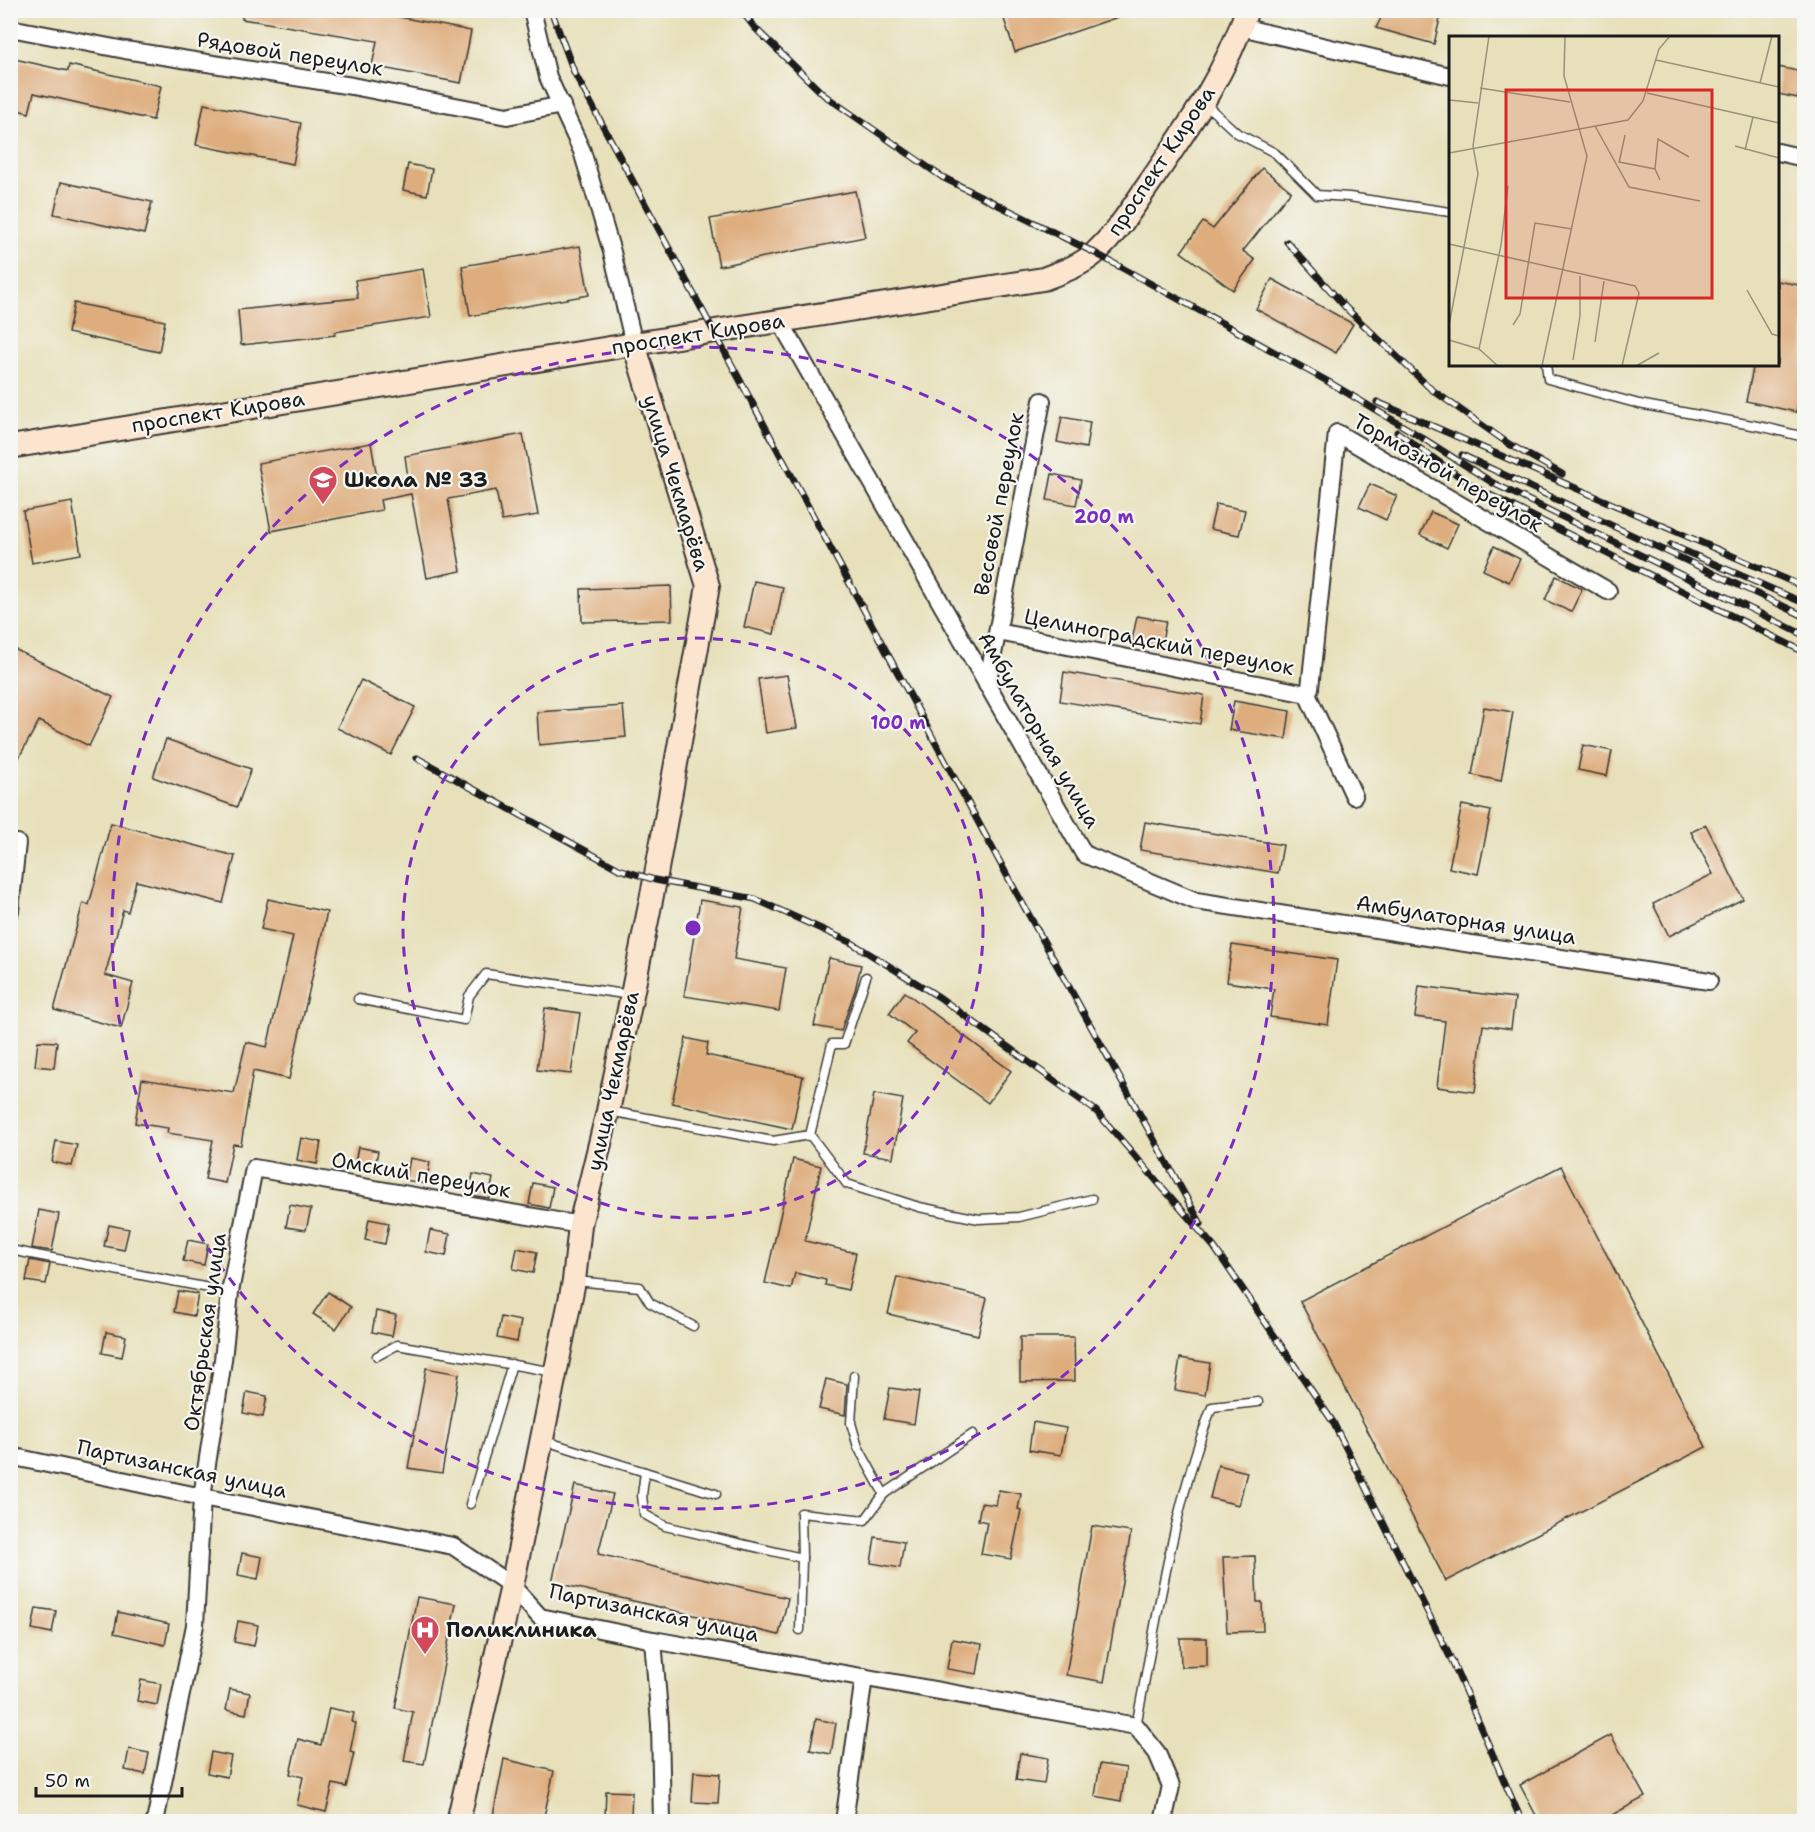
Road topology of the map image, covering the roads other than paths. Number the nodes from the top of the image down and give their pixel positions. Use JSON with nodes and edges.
{"nodes":[{"id":1,"x":532,"y":10,"type":"edge"},
{"id":2,"x":1244,"y":19,"type":"edge"},
{"id":3,"x":10,"y":27,"type":"edge"},
{"id":4,"x":1449,"y":76,"type":"edge"},
{"id":5,"x":1204,"y":102,"type":"junction"},
{"id":6,"x":562,"y":105,"type":"junction"},
{"id":7,"x":1779,"y":152,"type":"edge"},
{"id":8,"x":1804,"y":158,"type":"edge"},
{"id":9,"x":1449,"y":212,"type":"edge"},
{"id":10,"x":780,"y":321,"type":"junction"},
{"id":11,"x":633,"y":344,"type":"junction"},
{"id":12,"x":1546,"y":366,"type":"edge"},
{"id":13,"x":1042,"y":401,"type":"dead end"},
{"id":14,"x":1804,"y":437,"type":"edge"},
{"id":15,"x":10,"y":447,"type":"edge"},
{"id":16,"x":1608,"y":591,"type":"dead end"},
{"id":17,"x":998,"y":632,"type":"junction"},
{"id":18,"x":987,"y":685,"type":"junction"},
{"id":19,"x":1307,"y":694,"type":"junction"},
{"id":20,"x":1354,"y":796,"type":"dead end"},
{"id":21,"x":18,"y":843,"type":"dead end"},
{"id":22,"x":10,"y":911,"type":"edge"},
{"id":23,"x":866,"y":977,"type":"dead end"},
{"id":24,"x":1709,"y":981,"type":"dead end"},
{"id":25,"x":632,"y":995,"type":"junction"},
{"id":26,"x":358,"y":999,"type":"dead end"},
{"id":27,"x":608,"y":1111,"type":"junction"},
{"id":28,"x":810,"y":1135,"type":"junction"},
{"id":29,"x":254,"y":1168,"type":"joint"},
{"id":30,"x":1092,"y":1199,"type":"dead end"},
{"id":31,"x":580,"y":1225,"type":"junction"},
{"id":32,"x":10,"y":1250,"type":"edge"},
{"id":33,"x":574,"y":1281,"type":"junction"},
{"id":34,"x":230,"y":1292,"type":"junction"},
{"id":35,"x":693,"y":1326,"type":"dead end"},
{"id":36,"x":377,"y":1356,"type":"dead end"},
{"id":37,"x":512,"y":1364,"type":"junction"},
{"id":38,"x":556,"y":1372,"type":"junction"},
{"id":39,"x":854,"y":1376,"type":"dead end"},
{"id":40,"x":1258,"y":1402,"type":"dead end"},
{"id":41,"x":973,"y":1434,"type":"dead end"},
{"id":42,"x":542,"y":1440,"type":"junction"},
{"id":43,"x":10,"y":1456,"type":"edge"},
{"id":44,"x":645,"y":1472,"type":"junction"},
{"id":45,"x":716,"y":1494,"type":"dead end"},
{"id":46,"x":884,"y":1494,"type":"junction"},
{"id":47,"x":202,"y":1497,"type":"junction"},
{"id":48,"x":470,"y":1504,"type":"dead end"},
{"id":49,"x":802,"y":1557,"type":"junction"},
{"id":50,"x":512,"y":1586,"type":"junction"},
{"id":51,"x":800,"y":1630,"type":"dead end"},
{"id":52,"x":653,"y":1640,"type":"junction"},
{"id":53,"x":864,"y":1677,"type":"junction"},
{"id":54,"x":1136,"y":1726,"type":"junction"},
{"id":55,"x":156,"y":1821,"type":"edge"},
{"id":56,"x":458,"y":1821,"type":"edge"},
{"id":57,"x":662,"y":1821,"type":"edge"},
{"id":58,"x":844,"y":1821,"type":"edge"},
{"id":59,"x":1163,"y":1821,"type":"edge"}],
"edges":[{"from":1,"to":6,"type":"street"},
{"from":2,"to":4,"type":"street"},
{"from":2,"to":5,"type":"street","name":"проспект Кирова"},
{"from":3,"to":6,"type":"street","name":"Рядовой переулок"},
{"from":5,"to":9,"type":"lane"},
{"from":5,"to":10,"type":"street","name":"проспект Кирова"},
{"from":6,"to":11,"type":"street"},
{"from":7,"to":8,"type":"street"},
{"from":10,"to":11,"type":"street","name":"проспект Кирова"},
{"from":10,"to":18,"type":"street","name":"Амбулаторная улица"},
{"from":11,"to":15,"type":"street","name":"проспект Кирова"},
{"from":11,"to":25,"type":"street","name":"улица Чекмарёва"},
{"from":12,"to":14,"type":"lane"},
{"from":13,"to":17,"type":"street","name":"Весовой переулок"},
{"from":16,"to":19,"type":"street","name":"Тормозной переулок"},
{"from":17,"to":18,"type":"street","name":"Весовой переулок"},
{"from":17,"to":19,"type":"street","name":"Целиноградский переулок"},
{"from":18,"to":24,"type":"street","name":"Амбулаторная улица"},
{"from":19,"to":20,"type":"street","name":"Целиноградский переулок"},
{"from":21,"to":22,"type":"street"},
{"from":23,"to":28,"type":"lane"},
{"from":25,"to":26,"type":"lane"},
{"from":25,"to":27,"type":"street","name":"улица Чекмарёва"},
{"from":27,"to":28,"type":"lane"},
{"from":27,"to":31,"type":"street","name":"улица Чекмарёва"},
{"from":28,"to":30,"type":"lane"},
{"from":29,"to":31,"type":"street","name":"Омский переулок"},
{"from":29,"to":34,"type":"street","name":"Октябрьская улица"},
{"from":31,"to":33,"type":"street","name":"улица Чекмарёва"},
{"from":32,"to":34,"type":"lane"},
{"from":33,"to":35,"type":"lane"},
{"from":33,"to":38,"type":"street","name":"улица Чекмарёва"},
{"from":34,"to":47,"type":"street","name":"Октябрьская улица"},
{"from":36,"to":37,"type":"lane"},
{"from":37,"to":38,"type":"lane"},
{"from":37,"to":48,"type":"lane"},
{"from":38,"to":42,"type":"street","name":"улица Чекмарёва"},
{"from":39,"to":46,"type":"lane"},
{"from":40,"to":54,"type":"lane"},
{"from":41,"to":46,"type":"lane"},
{"from":42,"to":44,"type":"lane"},
{"from":42,"to":50,"type":"street","name":"улица Чекмарёва"},
{"from":43,"to":47,"type":"street","name":"Партизанская улица"},
{"from":44,"to":45,"type":"lane"},
{"from":44,"to":49,"type":"lane"},
{"from":46,"to":49,"type":"lane"},
{"from":47,"to":50,"type":"street","name":"Партизанская улица"},
{"from":47,"to":55,"type":"street","name":"Октябрьская улица"},
{"from":49,"to":51,"type":"lane"},
{"from":50,"to":52,"type":"street","name":"Партизанская улица"},
{"from":50,"to":56,"type":"street","name":"улица Чекмарёва"},
{"from":52,"to":53,"type":"street","name":"Партизанская улица"},
{"from":52,"to":57,"type":"street"},
{"from":53,"to":54,"type":"street","name":"Партизанская улица"},
{"from":53,"to":58,"type":"street"},
{"from":54,"to":59,"type":"street"}]}
